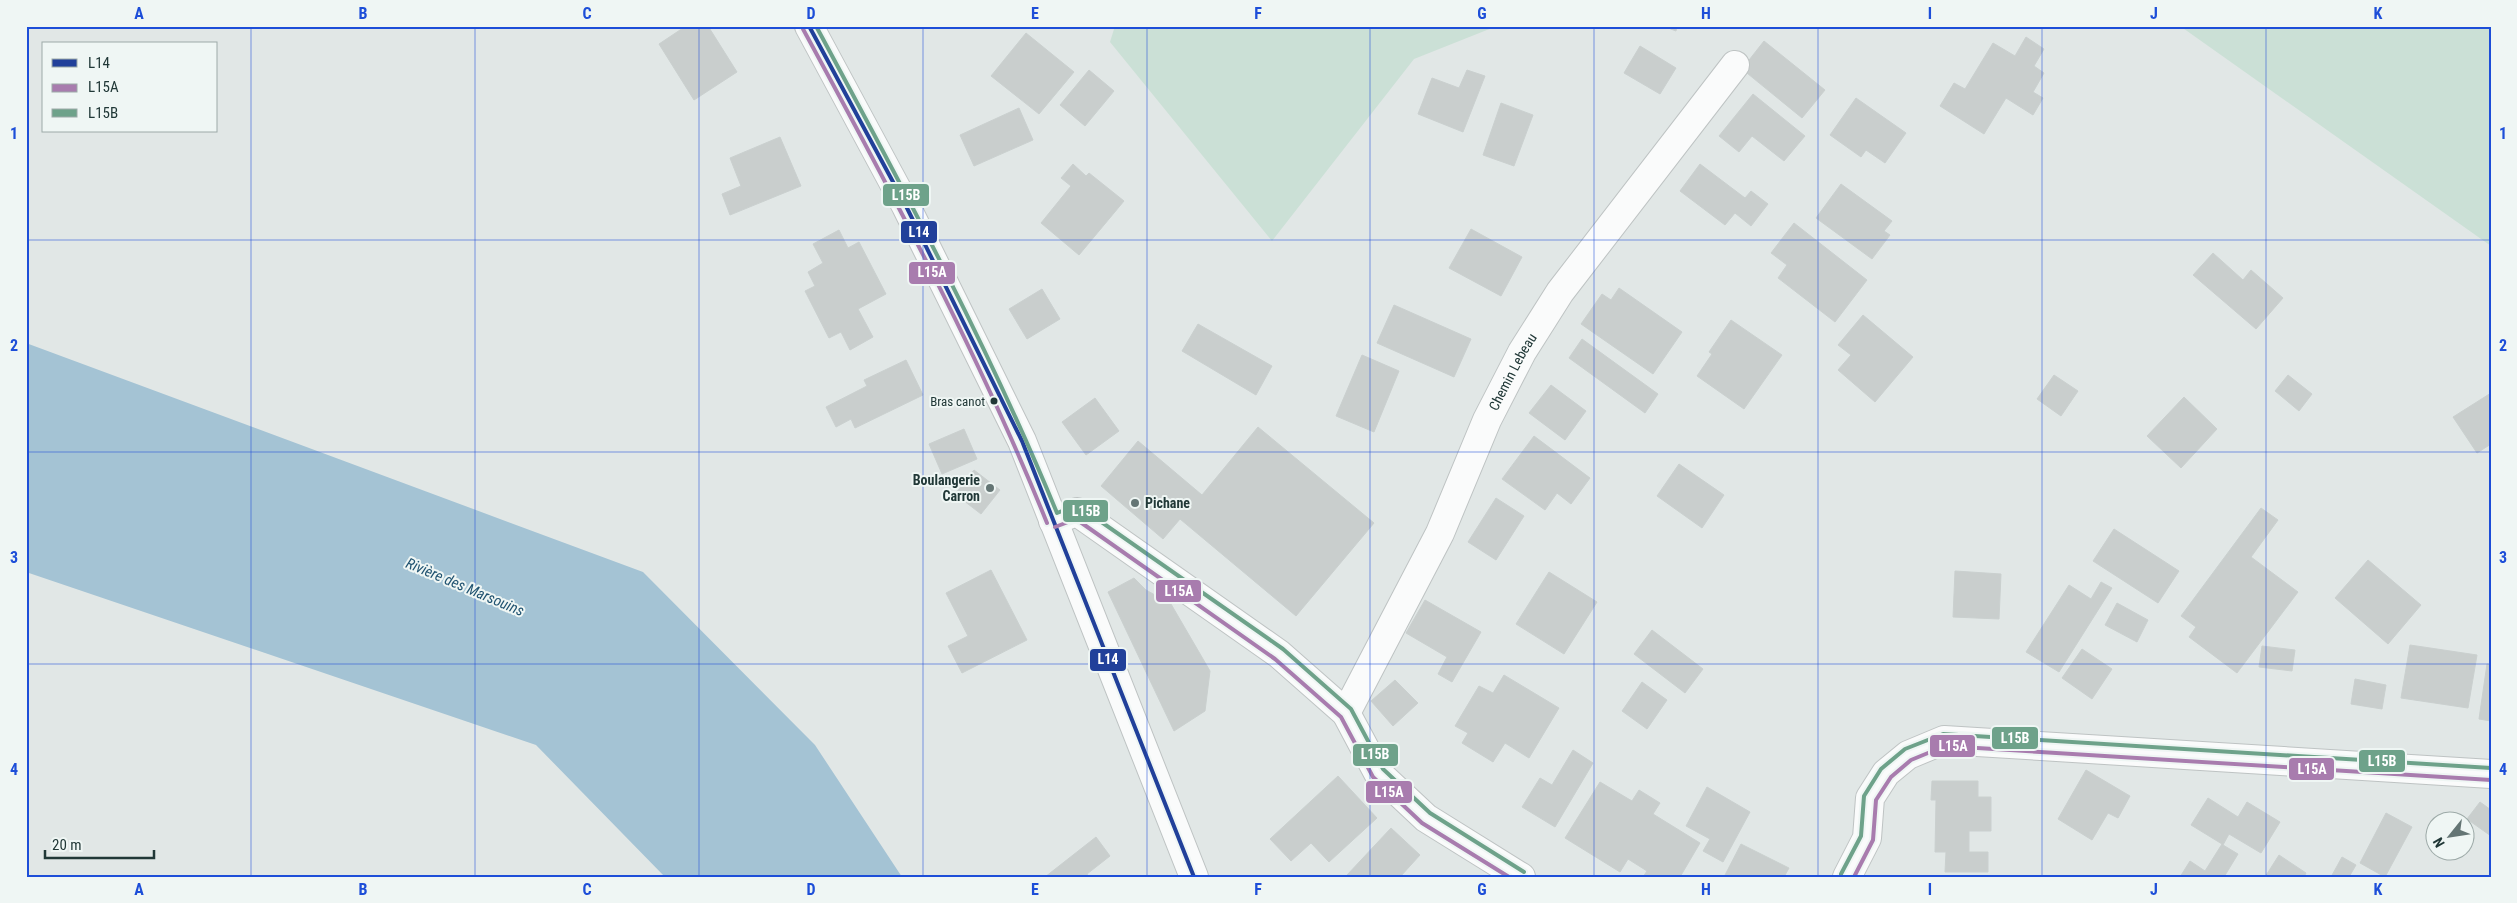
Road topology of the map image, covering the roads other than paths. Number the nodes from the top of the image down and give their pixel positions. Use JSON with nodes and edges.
{"nodes":[{"id":1,"x":809,"y":26,"type":"edge"},
{"id":2,"x":1734,"y":65,"type":"dead end"},
{"id":3,"x":1053,"y":520,"type":"junction"},
{"id":4,"x":1346,"y":713,"type":"junction"},
{"id":5,"x":2491,"y":774,"type":"edge"},
{"id":6,"x":1194,"y":877,"type":"edge"},
{"id":7,"x":1521,"y":877,"type":"edge"},
{"id":8,"x":1847,"y":877,"type":"edge"}],
"edges":[{"from":1,"to":3,"type":"street"},
{"from":2,"to":4,"type":"street","name":"Chemin Lebeau"},
{"from":3,"to":4,"type":"street"},
{"from":3,"to":6,"type":"street"},
{"from":4,"to":7,"type":"street"},
{"from":5,"to":8,"type":"street"}]}
